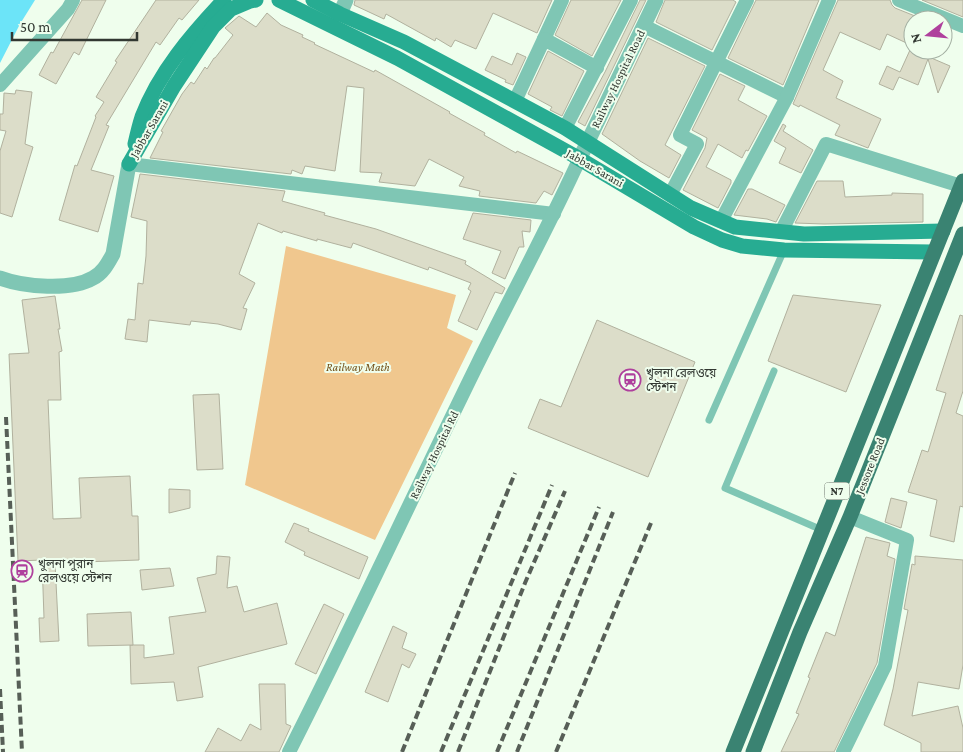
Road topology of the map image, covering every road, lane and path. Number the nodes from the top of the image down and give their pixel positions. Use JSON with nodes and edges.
{"nodes":[{"id":1,"x":73,"y":0,"type":"edge"},
{"id":2,"x":224,"y":0,"type":"edge"},
{"id":3,"x":256,"y":0,"type":"edge"},
{"id":4,"x":279,"y":0,"type":"edge"},
{"id":5,"x":313,"y":0,"type":"edge"},
{"id":6,"x":562,"y":0,"type":"edge"},
{"id":7,"x":631,"y":0,"type":"edge"},
{"id":8,"x":656,"y":0,"type":"edge"},
{"id":9,"x":747,"y":0,"type":"edge"},
{"id":10,"x":829,"y":0,"type":"edge"},
{"id":11,"x":899,"y":0,"type":"edge"},
{"id":12,"x":343,"y":7,"type":"edge"},
{"id":13,"x":644,"y":26,"type":"junction"},
{"id":14,"x":963,"y":26,"type":"edge"},
{"id":15,"x":544,"y":39,"type":"junction"},
{"id":16,"x":716,"y":63,"type":"junction"},
{"id":17,"x":597,"y":68,"type":"junction"},
{"id":18,"x":0,"y":85,"type":"edge"},
{"id":19,"x":787,"y":97,"type":"junction"},
{"id":20,"x":515,"y":101,"type":"junction"},
{"id":21,"x":565,"y":128,"type":"junction"},
{"id":22,"x":587,"y":142,"type":"junction"},
{"id":23,"x":580,"y":158,"type":"junction"},
{"id":24,"x":129,"y":164,"type":"junction"},
{"id":25,"x":962,"y":184,"type":"edge"},
{"id":26,"x":670,"y":195,"type":"junction"},
{"id":27,"x":554,"y":214,"type":"junction"},
{"id":28,"x":721,"y":221,"type":"junction"},
{"id":29,"x":943,"y":231,"type":"junction"},
{"id":30,"x":781,"y":232,"type":"junction"},
{"id":31,"x":963,"y":232,"type":"edge"},
{"id":32,"x":784,"y":250,"type":"junction"},
{"id":33,"x":933,"y":252,"type":"junction"},
{"id":34,"x":0,"y":278,"type":"edge"},
{"id":35,"x":774,"y":371,"type":"dead end"},
{"id":36,"x":709,"y":420,"type":"dead end"},
{"id":37,"x":850,"y":517,"type":"junction"},
{"id":38,"x":822,"y":530,"type":"junction"},
{"id":39,"x":289,"y":752,"type":"edge"},
{"id":40,"x":733,"y":752,"type":"edge"},
{"id":41,"x":753,"y":752,"type":"edge"},
{"id":42,"x":843,"y":752,"type":"edge"}],
"edges":[{"from":1,"to":18,"type":"street"},
{"from":2,"to":24,"type":"main road","name":"Jabbar Sarani"},
{"from":3,"to":24,"type":"main road","name":"Jabbar Sarani"},
{"from":4,"to":23,"type":"main road","name":"Jabbar Sarani"},
{"from":5,"to":12,"type":"main road","name":"Jabbar Sarani"},
{"from":6,"to":15,"type":"street"},
{"from":7,"to":17,"type":"street"},
{"from":8,"to":13,"type":"street","name":"Railway Hospital Road"},
{"from":9,"to":16,"type":"street"},
{"from":10,"to":19,"type":"street"},
{"from":11,"to":14,"type":"street"},
{"from":12,"to":20,"type":"main road","name":"Jabbar Sarani"},
{"from":13,"to":16,"type":"street"},
{"from":13,"to":22,"type":"street","name":"Railway Hospital Road"},
{"from":15,"to":17,"type":"street"},
{"from":15,"to":20,"type":"street"},
{"from":16,"to":19,"type":"street"},
{"from":16,"to":26,"type":"street"},
{"from":17,"to":21,"type":"street"},
{"from":19,"to":28,"type":"street"},
{"from":20,"to":21,"type":"main road","name":"Jabbar Sarani"},
{"from":21,"to":22,"type":"main road","name":"Jabbar Sarani"},
{"from":22,"to":23,"type":"street","name":"Railway Hospital Road"},
{"from":22,"to":26,"type":"main road","name":"Jabbar Sarani"},
{"from":23,"to":27,"type":"street","name":"Railway Hospital Rd"},
{"from":23,"to":32,"type":"main road","name":"Jabbar Sarani"},
{"from":24,"to":27,"type":"street"},
{"from":24,"to":34,"type":"street"},
{"from":25,"to":29,"type":"highway","number":"N7"},
{"from":25,"to":30,"type":"street"},
{"from":26,"to":28,"type":"main road","name":"Jabbar Sarani"},
{"from":27,"to":39,"type":"street","name":"Railway Hospital Rd"},
{"from":28,"to":30,"type":"main road","name":"Jabbar Sarani"},
{"from":29,"to":30,"type":"main road","name":"Jabbar Sarani"},
{"from":29,"to":31,"type":"highway"},
{"from":29,"to":33,"type":"highway","number":"N7"},
{"from":31,"to":37,"type":"highway","name":"Jessore Road","number":"N7"},
{"from":32,"to":33,"type":"main road","name":"Jabbar Sarani"},
{"from":32,"to":36,"type":"lane"},
{"from":33,"to":38,"type":"highway","number":"N7"},
{"from":35,"to":38,"type":"lane"},
{"from":37,"to":41,"type":"highway","name":"Jessore Road","number":"N7"},
{"from":37,"to":42,"type":"street"},
{"from":38,"to":40,"type":"highway","number":"N7"}]}
